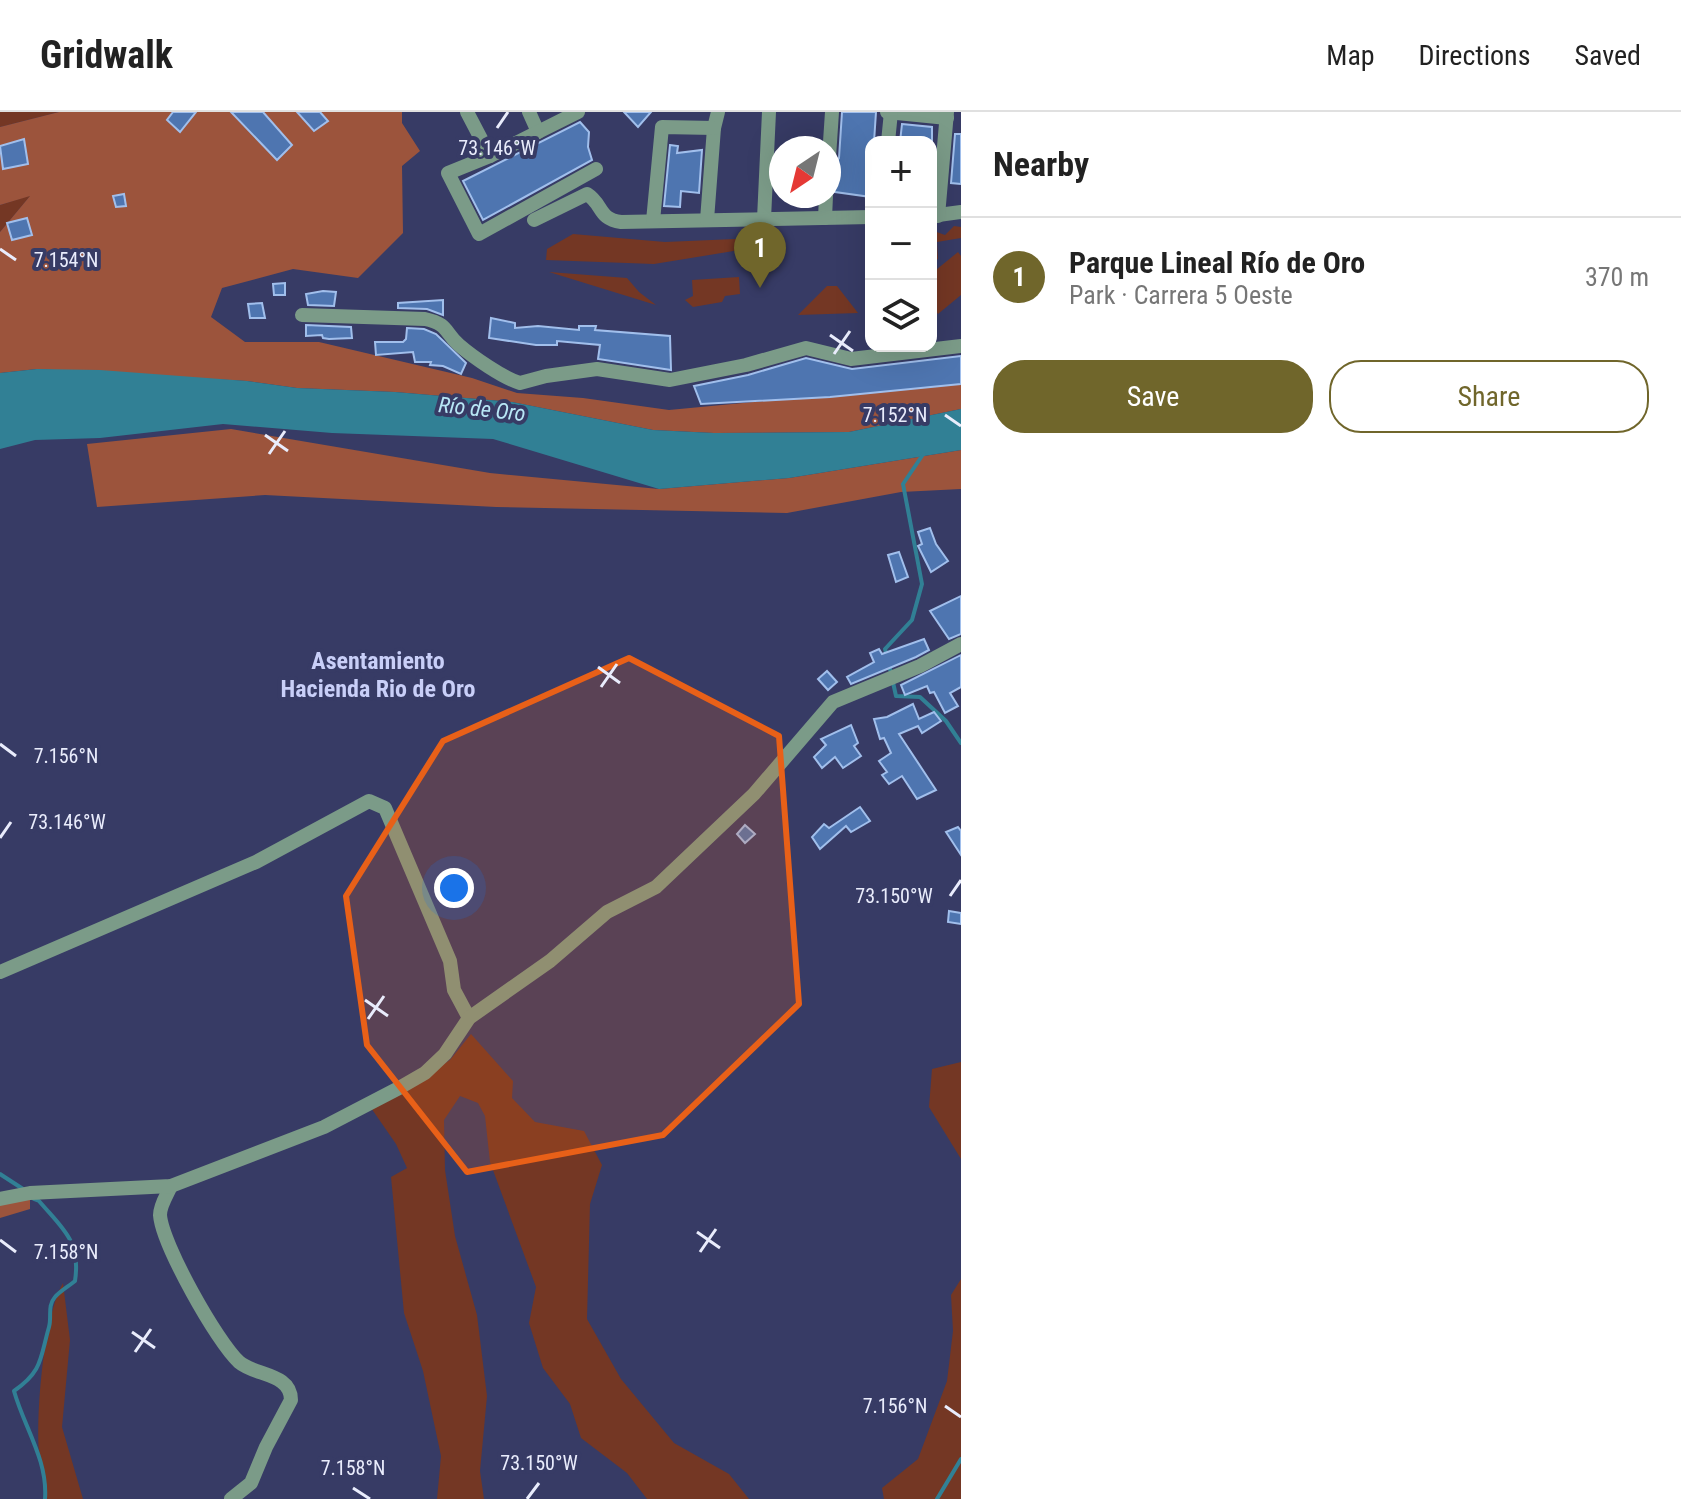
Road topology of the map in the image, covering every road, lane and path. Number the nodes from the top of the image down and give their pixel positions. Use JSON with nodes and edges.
{"nodes":[{"id":1,"x":467,"y":112,"type":"edge"},
{"id":2,"x":529,"y":112,"type":"edge"},
{"id":3,"x":578,"y":112,"type":"edge"},
{"id":4,"x":718,"y":112,"type":"edge"},
{"id":5,"x":769,"y":112,"type":"edge"},
{"id":6,"x":832,"y":112,"type":"edge"},
{"id":7,"x":889,"y":112,"type":"edge"},
{"id":8,"x":947,"y":115,"type":"edge"},
{"id":9,"x":714,"y":128,"type":"junction"},
{"id":10,"x":538,"y":132,"type":"junction"},
{"id":11,"x":830,"y":136,"type":"edge"},
{"id":12,"x":888,"y":136,"type":"edge"},
{"id":13,"x":490,"y":156,"type":"junction"},
{"id":14,"x":596,"y":169,"type":"dead end"},
{"id":15,"x":825,"y":208,"type":"edge"},
{"id":16,"x":936,"y":208,"type":"edge"},
{"id":17,"x":961,"y":212,"type":"edge"},
{"id":18,"x":937,"y":216,"type":"edge"},
{"id":19,"x":865,"y":217,"type":"edge"},
{"id":20,"x":825,"y":218,"type":"junction"},
{"id":21,"x":764,"y":219,"type":"junction"},
{"id":22,"x":534,"y":220,"type":"dead end"},
{"id":23,"x":707,"y":220,"type":"junction"},
{"id":24,"x":653,"y":221,"type":"junction"},
{"id":25,"x":302,"y":315,"type":"dead end"},
{"id":26,"x":961,"y":346,"type":"edge"},
{"id":27,"x":961,"y":644,"type":"edge"},
{"id":28,"x":0,"y":972,"type":"edge"},
{"id":29,"x":469,"y":1018,"type":"junction"},
{"id":30,"x":171,"y":1186,"type":"junction"},
{"id":31,"x":0,"y":1199,"type":"edge"},
{"id":32,"x":231,"y":1499,"type":"edge"}],
"edges":[{"from":1,"to":13,"type":"street"},
{"from":2,"to":10,"type":"street"},
{"from":3,"to":10,"type":"street"},
{"from":4,"to":9,"type":"street"},
{"from":5,"to":21,"type":"street"},
{"from":6,"to":11,"type":"street"},
{"from":7,"to":8,"type":"street"},
{"from":7,"to":12,"type":"street"},
{"from":8,"to":16,"type":"street"},
{"from":9,"to":23,"type":"street"},
{"from":9,"to":24,"type":"street"},
{"from":10,"to":13,"type":"street"},
{"from":13,"to":14,"type":"street"},
{"from":15,"to":20,"type":"street"},
{"from":17,"to":18,"type":"street"},
{"from":19,"to":20,"type":"street"},
{"from":20,"to":21,"type":"street"},
{"from":21,"to":23,"type":"street"},
{"from":22,"to":24,"type":"street"},
{"from":23,"to":24,"type":"street"},
{"from":25,"to":26,"type":"street"},
{"from":27,"to":29,"type":"street"},
{"from":28,"to":29,"type":"street"},
{"from":29,"to":30,"type":"street"},
{"from":30,"to":31,"type":"street"},
{"from":30,"to":32,"type":"street"}]}
